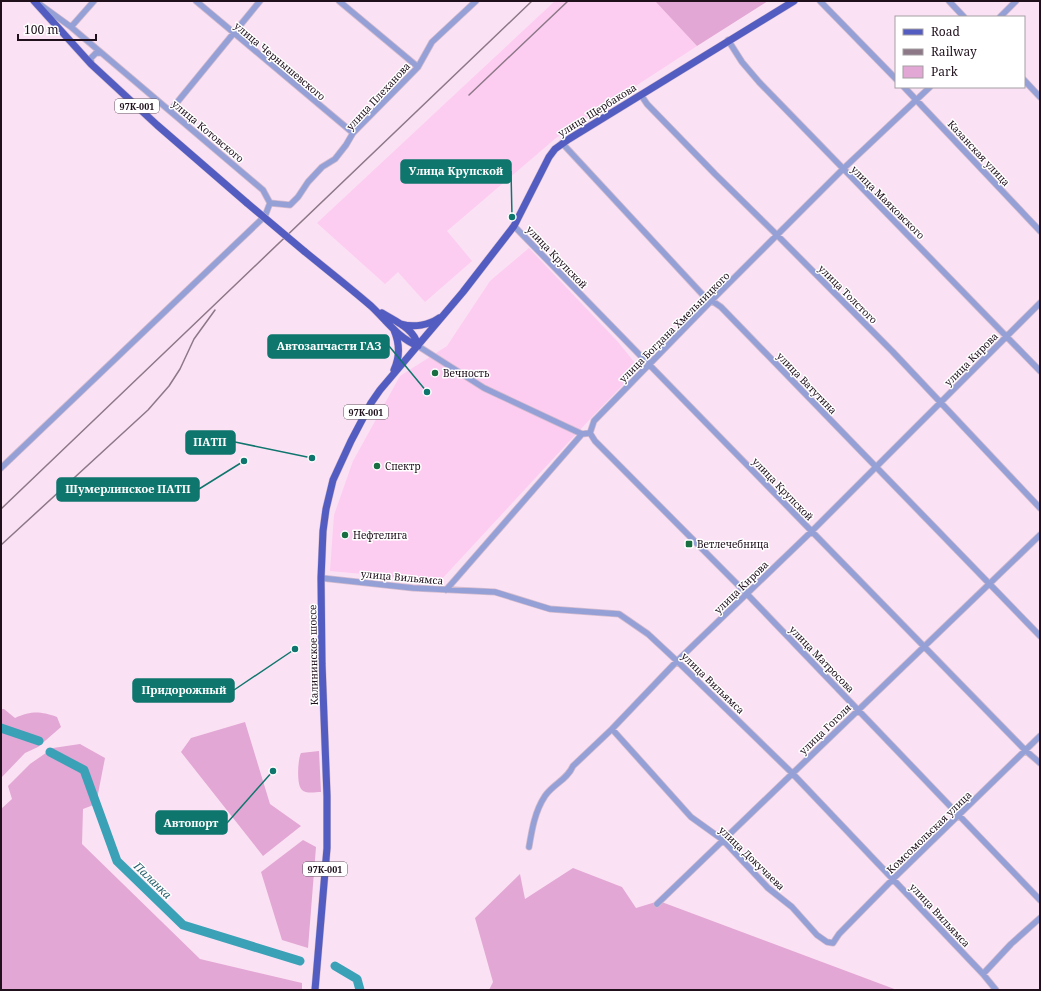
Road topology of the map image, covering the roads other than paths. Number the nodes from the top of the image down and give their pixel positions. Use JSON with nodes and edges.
{"nodes":[{"id":1,"x":35,"y":1,"type":"edge"},
{"id":2,"x":94,"y":1,"type":"edge"},
{"id":3,"x":196,"y":1,"type":"edge"},
{"id":4,"x":260,"y":1,"type":"edge"},
{"id":5,"x":339,"y":1,"type":"edge"},
{"id":6,"x":476,"y":1,"type":"edge"},
{"id":7,"x":794,"y":1,"type":"edge"},
{"id":8,"x":820,"y":1,"type":"edge"},
{"id":9,"x":949,"y":1,"type":"edge"},
{"id":10,"x":1016,"y":1,"type":"edge"},
{"id":11,"x":963,"y":16,"type":"edge"},
{"id":12,"x":1001,"y":16,"type":"edge"},
{"id":13,"x":71,"y":28,"type":"junction"},
{"id":14,"x":234,"y":33,"type":"junction"},
{"id":15,"x":728,"y":40,"type":"junction"},
{"id":16,"x":101,"y":53,"type":"junction"},
{"id":17,"x":91,"y":64,"type":"junction"},
{"id":18,"x":418,"y":67,"type":"junction"},
{"id":19,"x":895,"y":78,"type":"edge"},
{"id":20,"x":1025,"y":81,"type":"edge"},
{"id":21,"x":905,"y":88,"type":"edge"},
{"id":22,"x":929,"y":88,"type":"edge"},
{"id":23,"x":641,"y":95,"type":"junction"},
{"id":24,"x":1040,"y":97,"type":"edge"},
{"id":25,"x":917,"y":100,"type":"junction"},
{"id":26,"x":170,"y":111,"type":"junction"},
{"id":27,"x":353,"y":133,"type":"junction"},
{"id":28,"x":562,"y":144,"type":"junction"},
{"id":29,"x":843,"y":169,"type":"junction"},
{"id":30,"x":270,"y":203,"type":"junction"},
{"id":31,"x":514,"y":226,"type":"junction"},
{"id":32,"x":1040,"y":231,"type":"edge"},
{"id":33,"x":778,"y":236,"type":"junction"},
{"id":34,"x":711,"y":301,"type":"junction"},
{"id":35,"x":1040,"y":303,"type":"edge"},
{"id":36,"x":444,"y":315,"type":"junction"},
{"id":37,"x":396,"y":326,"type":"junction"},
{"id":38,"x":1006,"y":336,"type":"junction"},
{"id":39,"x":418,"y":346,"type":"junction"},
{"id":40,"x":649,"y":364,"type":"junction"},
{"id":41,"x":1040,"y":371,"type":"edge"},
{"id":42,"x":391,"y":376,"type":"junction"},
{"id":43,"x":939,"y":402,"type":"junction"},
{"id":44,"x":590,"y":433,"type":"junction"},
{"id":45,"x":582,"y":434,"type":"junction"},
{"id":46,"x":876,"y":466,"type":"junction"},
{"id":47,"x":1,"y":468,"type":"edge"},
{"id":48,"x":1040,"y":508,"type":"edge"},
{"id":49,"x":812,"y":531,"type":"junction"},
{"id":50,"x":1040,"y":535,"type":"edge"},
{"id":51,"x":321,"y":578,"type":"junction"},
{"id":52,"x":989,"y":584,"type":"junction"},
{"id":53,"x":446,"y":590,"type":"junction"},
{"id":54,"x":747,"y":594,"type":"junction"},
{"id":55,"x":1040,"y":636,"type":"edge"},
{"id":56,"x":924,"y":646,"type":"junction"},
{"id":57,"x":677,"y":661,"type":"junction"},
{"id":58,"x":859,"y":710,"type":"junction"},
{"id":59,"x":612,"y":729,"type":"junction"},
{"id":60,"x":1040,"y":736,"type":"edge"},
{"id":61,"x":1025,"y":750,"type":"junction"},
{"id":62,"x":1040,"y":763,"type":"edge"},
{"id":63,"x":792,"y":773,"type":"junction"},
{"id":64,"x":960,"y":815,"type":"junction"},
{"id":65,"x":723,"y":840,"type":"junction"},
{"id":66,"x":529,"y":846,"type":"dead end"},
{"id":67,"x":893,"y":879,"type":"junction"},
{"id":68,"x":1040,"y":900,"type":"edge"},
{"id":69,"x":657,"y":904,"type":"dead end"},
{"id":70,"x":1040,"y":918,"type":"edge"},
{"id":71,"x":833,"y":943,"type":"joint"},
{"id":72,"x":983,"y":974,"type":"junction"},
{"id":73,"x":315,"y":990,"type":"edge"},
{"id":74,"x":996,"y":990,"type":"edge"}],
"edges":[{"from":1,"to":13,"type":"street","name":"улица Котовского"},
{"from":1,"to":17,"type":"main road","number":"97К-001"},
{"from":2,"to":13,"type":"street"},
{"from":3,"to":14,"type":"street","name":"улица Чернышевского"},
{"from":4,"to":14,"type":"street"},
{"from":5,"to":18,"type":"street"},
{"from":6,"to":18,"type":"street","name":"улица Плеханова"},
{"from":7,"to":15,"type":"main road","name":"улица Щербакова"},
{"from":8,"to":19,"type":"street"},
{"from":9,"to":11,"type":"street"},
{"from":10,"to":12,"type":"street"},
{"from":13,"to":16,"type":"street","name":"улица Котовского"},
{"from":14,"to":26,"type":"street"},
{"from":14,"to":27,"type":"street","name":"улица Чернышевского"},
{"from":15,"to":23,"type":"main road","name":"улица Щербакова"},
{"from":15,"to":29,"type":"street","name":"улица Маяковского"},
{"from":16,"to":17,"type":"street"},
{"from":16,"to":26,"type":"street","name":"улица Котовского"},
{"from":17,"to":37,"type":"main road","number":"97К-001","bridge":true},
{"from":18,"to":27,"type":"street","name":"улица Плеханова"},
{"from":20,"to":24,"type":"street"},
{"from":21,"to":25,"type":"street","name":"Казанская улица"},
{"from":22,"to":25,"type":"street","name":"улица Богдана Хмельницкого"},
{"from":23,"to":28,"type":"main road","name":"улица Щербакова"},
{"from":23,"to":33,"type":"street","name":"улица Толстого"},
{"from":25,"to":29,"type":"street","name":"улица Богдана Хмельницкого"},
{"from":25,"to":32,"type":"street","name":"Казанская улица"},
{"from":26,"to":30,"type":"street","name":"улица Котовского"},
{"from":27,"to":30,"type":"street","name":"улица Плеханова"},
{"from":28,"to":31,"type":"main road","name":"улица Щербакова"},
{"from":28,"to":34,"type":"street","name":"улица Ватутина"},
{"from":29,"to":33,"type":"street","name":"улица Богдана Хмельницкого"},
{"from":29,"to":38,"type":"street","name":"улица Маяковского"},
{"from":30,"to":47,"type":"street"},
{"from":31,"to":36,"type":"main road","name":"улица Щербакова"},
{"from":31,"to":40,"type":"street","name":"улица Крупской"},
{"from":33,"to":34,"type":"street","name":"улица Богдана Хмельницкого"},
{"from":33,"to":43,"type":"street","name":"улица Толстого"},
{"from":34,"to":40,"type":"street","name":"улица Богдана Хмельницкого"},
{"from":34,"to":46,"type":"street","name":"улица Ватутина"},
{"from":35,"to":38,"type":"street","name":"улица Кирова"},
{"from":36,"to":37,"type":"main road"},
{"from":36,"to":39,"type":"main road","name":"улица Щербакова"},
{"from":37,"to":39,"type":"main road","number":"97К-001"},
{"from":37,"to":42,"type":"main road","number":"97К-001"},
{"from":38,"to":41,"type":"street","name":"улица Маяковского"},
{"from":38,"to":43,"type":"street","name":"улица Кирова"},
{"from":39,"to":42,"type":"main road","name":"Калининское шоссе","number":"97К-001"},
{"from":39,"to":45,"type":"street"},
{"from":40,"to":44,"type":"street","name":"улица Богдана Хмельницкого"},
{"from":40,"to":49,"type":"street","name":"улица Крупской"},
{"from":42,"to":51,"type":"main road","name":"Калининское шоссе","number":"97К-001"},
{"from":43,"to":46,"type":"street","name":"улица Кирова"},
{"from":43,"to":48,"type":"street","name":"улица Толстого"},
{"from":44,"to":45,"type":"street"},
{"from":44,"to":54,"type":"street","name":"улица Матросова"},
{"from":45,"to":53,"type":"street"},
{"from":46,"to":49,"type":"street","name":"улица Кирова"},
{"from":46,"to":52,"type":"street","name":"улица Ватутина"},
{"from":49,"to":54,"type":"street","name":"улица Кирова"},
{"from":49,"to":56,"type":"street","name":"улица Крупской"},
{"from":50,"to":52,"type":"street","name":"улица Гоголя"},
{"from":51,"to":53,"type":"street","name":"улица Вильямса"},
{"from":51,"to":73,"type":"main road","name":"Калининское шоссе","number":"97К-001"},
{"from":52,"to":55,"type":"street","name":"улица Ватутина"},
{"from":52,"to":56,"type":"street","name":"улица Гоголя"},
{"from":53,"to":57,"type":"street","name":"улица Вильямса"},
{"from":54,"to":57,"type":"street","name":"улица Кирова"},
{"from":54,"to":58,"type":"street","name":"улица Матросова"},
{"from":56,"to":58,"type":"street","name":"улица Гоголя"},
{"from":56,"to":61,"type":"street","name":"улица Крупской"},
{"from":57,"to":59,"type":"street","name":"улица Кирова"},
{"from":57,"to":63,"type":"street","name":"улица Вильямса"},
{"from":58,"to":63,"type":"street","name":"улица Гоголя"},
{"from":58,"to":64,"type":"street","name":"улица Матросова"},
{"from":59,"to":65,"type":"street","name":"улица Докучаева"},
{"from":59,"to":66,"type":"street","name":"улица Кирова"},
{"from":60,"to":61,"type":"street","name":"Комсомольская улица"},
{"from":61,"to":62,"type":"street","name":"улица Крупской"},
{"from":61,"to":64,"type":"street","name":"Комсомольская улица"},
{"from":63,"to":65,"type":"street","name":"улица Гоголя"},
{"from":63,"to":67,"type":"street","name":"улица Вильямса"},
{"from":64,"to":67,"type":"street","name":"Комсомольская улица"},
{"from":64,"to":68,"type":"street","name":"улица Матросова"},
{"from":65,"to":69,"type":"street","name":"улица Гоголя"},
{"from":65,"to":71,"type":"street","name":"улица Докучаева"},
{"from":67,"to":71,"type":"street","name":"Комсомольская улица"},
{"from":67,"to":72,"type":"street","name":"улица Вильямса"},
{"from":70,"to":72,"type":"street"},
{"from":72,"to":74,"type":"street","name":"улица Вильямса"}]}
